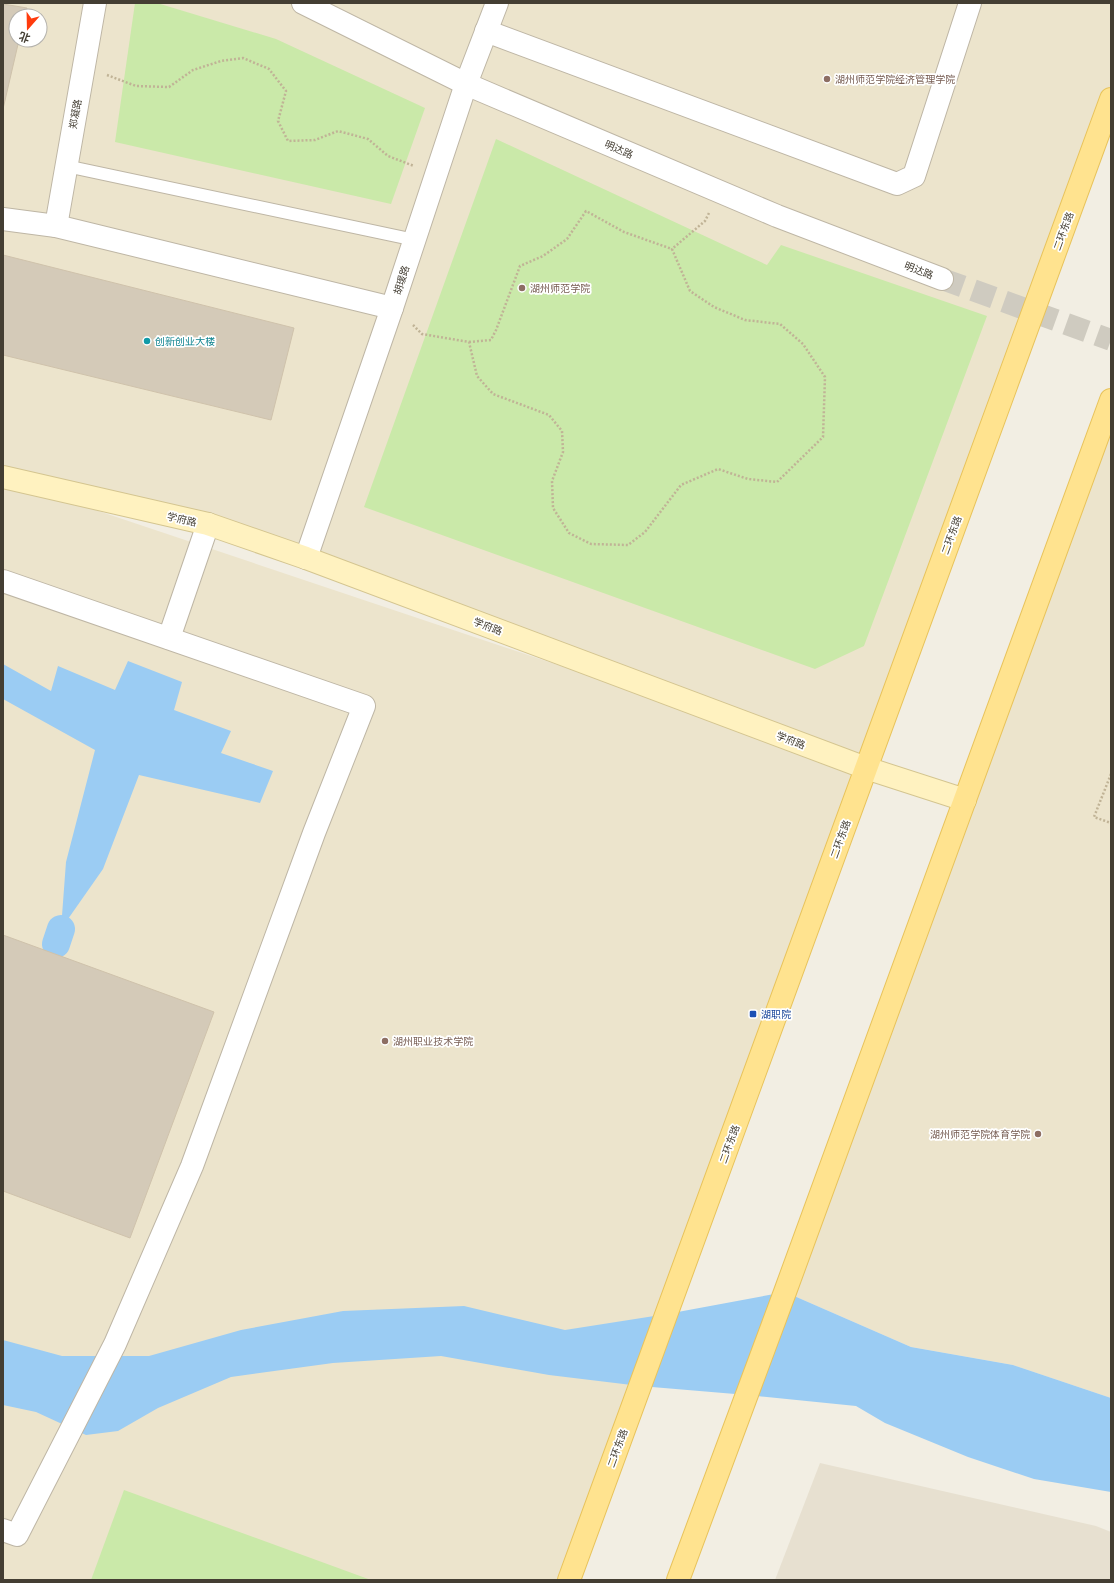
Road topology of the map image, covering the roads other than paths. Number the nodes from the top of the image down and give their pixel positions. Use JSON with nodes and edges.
{"nodes":[{"id":1,"x":95,"y":3,"type":"edge"},
{"id":2,"x":303,"y":3,"type":"edge"},
{"id":3,"x":497,"y":3,"type":"edge"},
{"id":4,"x":970,"y":3,"type":"edge"},
{"id":5,"x":486,"y":31,"type":"junction"},
{"id":6,"x":466,"y":84,"type":"junction"},
{"id":7,"x":1111,"y":99,"type":"edge"},
{"id":8,"x":66,"y":166,"type":"junction"},
{"id":9,"x":3,"y":219,"type":"edge"},
{"id":10,"x":56,"y":226,"type":"junction"},
{"id":11,"x":415,"y":240,"type":"junction"},
{"id":12,"x":942,"y":279,"type":"tunnel mouth"},
{"id":13,"x":392,"y":308,"type":"junction"},
{"id":14,"x":1111,"y":400,"type":"edge"},
{"id":15,"x":3,"y":477,"type":"edge"},
{"id":16,"x":208,"y":524,"type":"junction"},
{"id":17,"x":306,"y":558,"type":"junction"},
{"id":18,"x":3,"y":581,"type":"edge"},
{"id":19,"x":169,"y":638,"type":"junction"},
{"id":20,"x":866,"y":768,"type":"junction"},
{"id":21,"x":965,"y":800,"type":"junction"},
{"id":22,"x":10,"y":1533,"type":"edge"},
{"id":23,"x":569,"y":1580,"type":"edge"},
{"id":24,"x":678,"y":1580,"type":"edge"}],
"edges":[{"from":1,"to":8,"type":"street","name":"郑凝路"},
{"from":2,"to":6,"type":"street","name":"明达路"},
{"from":3,"to":5,"type":"street","name":"胡瑗路"},
{"from":4,"to":5,"type":"street"},
{"from":5,"to":6,"type":"street","name":"胡瑗路"},
{"from":6,"to":11,"type":"street","name":"胡瑗路"},
{"from":6,"to":12,"type":"street","name":"明达路"},
{"from":7,"to":20,"type":"main road","name":"二环东路"},
{"from":8,"to":10,"type":"street","name":"郑凝路"},
{"from":8,"to":11,"type":"lane"},
{"from":9,"to":10,"type":"street"},
{"from":10,"to":13,"type":"street"},
{"from":11,"to":13,"type":"street","name":"胡瑗路"},
{"from":13,"to":17,"type":"street","name":"胡瑗路"},
{"from":14,"to":21,"type":"main road"},
{"from":15,"to":16,"type":"main road","name":"学府路"},
{"from":16,"to":17,"type":"main road","name":"学府路"},
{"from":16,"to":19,"type":"street"},
{"from":17,"to":20,"type":"main road","name":"学府路"},
{"from":18,"to":19,"type":"street"},
{"from":19,"to":22,"type":"street"},
{"from":20,"to":21,"type":"main road","name":"学府路"},
{"from":20,"to":23,"type":"main road","name":"二环东路"},
{"from":21,"to":24,"type":"main road"}]}
